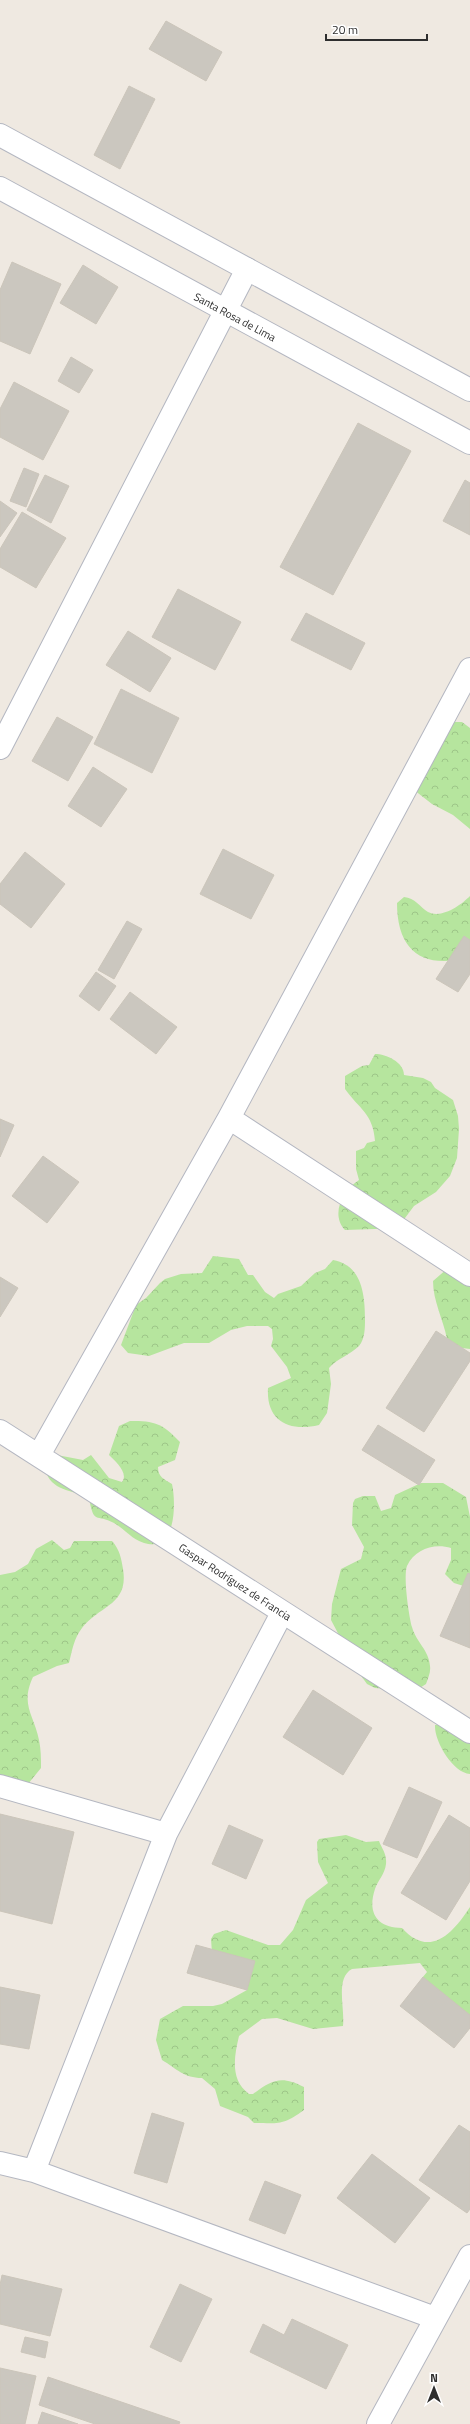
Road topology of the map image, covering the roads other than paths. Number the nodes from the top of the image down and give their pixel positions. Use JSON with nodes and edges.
{"nodes":[{"id":1,"x":0,"y":135,"type":"edge"},
{"id":2,"x":0,"y":188,"type":"edge"},
{"id":3,"x":247,"y":268,"type":"junction"},
{"id":4,"x":226,"y":312,"type":"junction"},
{"id":5,"x":470,"y":390,"type":"edge"},
{"id":6,"x":470,"y":443,"type":"edge"},
{"id":7,"x":470,"y":669,"type":"edge"},
{"id":8,"x":0,"y":748,"type":"edge"},
{"id":9,"x":230,"y":1118,"type":"junction"},
{"id":10,"x":470,"y":1275,"type":"edge"},
{"id":11,"x":0,"y":1430,"type":"edge"},
{"id":12,"x":39,"y":1455,"type":"junction"},
{"id":13,"x":282,"y":1613,"type":"junction"},
{"id":14,"x":470,"y":1732,"type":"edge"},
{"id":15,"x":0,"y":1786,"type":"edge"},
{"id":16,"x":166,"y":1834,"type":"junction"},
{"id":17,"x":0,"y":2163,"type":"edge"},
{"id":18,"x":34,"y":2171,"type":"junction"},
{"id":19,"x":470,"y":2256,"type":"edge"},
{"id":20,"x":435,"y":2318,"type":"junction"},
{"id":21,"x":378,"y":2424,"type":"edge"}],
"edges":[{"from":1,"to":3,"type":"street"},
{"from":2,"to":4,"type":"street","name":"Santa Rosa de Lima"},
{"from":3,"to":4,"type":"street"},
{"from":3,"to":5,"type":"street"},
{"from":4,"to":6,"type":"street","name":"Santa Rosa de Lima"},
{"from":4,"to":8,"type":"street"},
{"from":7,"to":9,"type":"street"},
{"from":9,"to":10,"type":"street"},
{"from":9,"to":12,"type":"street"},
{"from":11,"to":12,"type":"street","name":"Gaspar Rodríguez de Francia"},
{"from":12,"to":13,"type":"street","name":"Gaspar Rodríguez de Francia"},
{"from":13,"to":14,"type":"street","name":"Gaspar Rodríguez de Francia"},
{"from":13,"to":16,"type":"street"},
{"from":15,"to":16,"type":"street"},
{"from":16,"to":18,"type":"street"},
{"from":17,"to":18,"type":"street"},
{"from":18,"to":20,"type":"street"},
{"from":19,"to":20,"type":"street"},
{"from":20,"to":21,"type":"street"}]}
